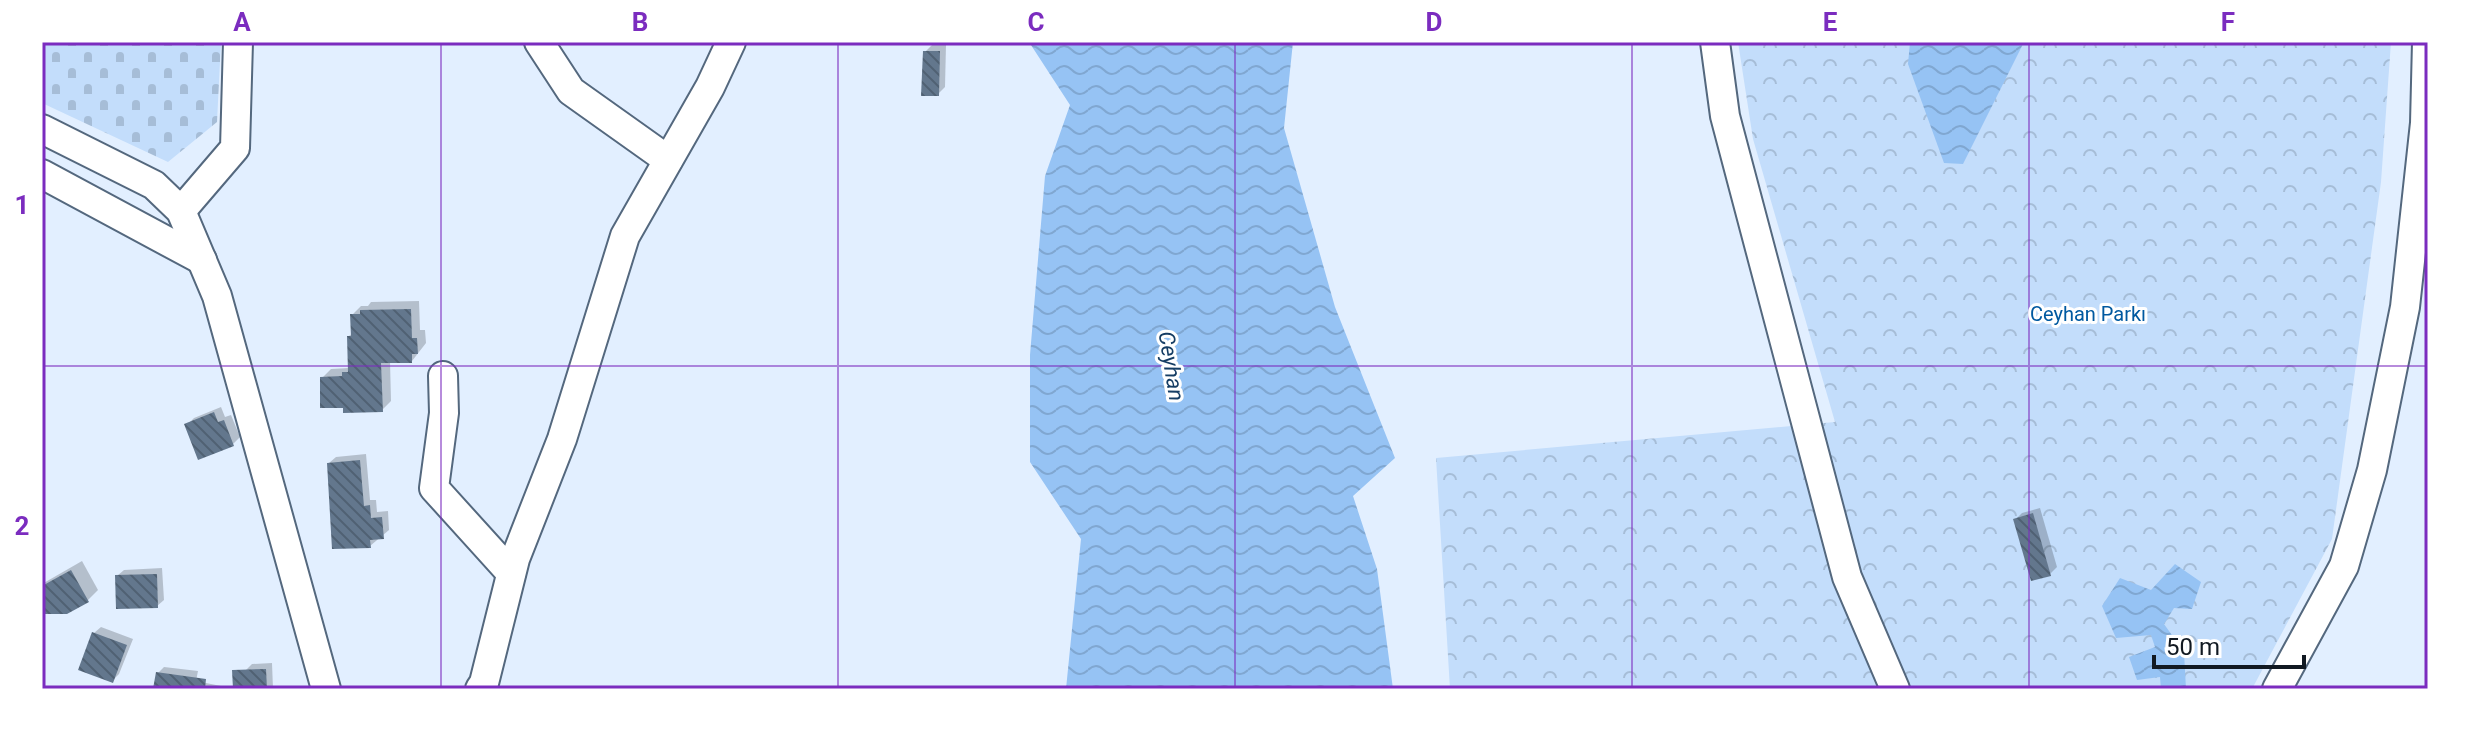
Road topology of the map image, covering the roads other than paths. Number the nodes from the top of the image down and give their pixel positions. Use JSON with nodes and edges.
{"nodes":[{"id":1,"x":238,"y":42,"type":"edge"},
{"id":2,"x":539,"y":42,"type":"edge"},
{"id":3,"x":731,"y":42,"type":"edge"},
{"id":4,"x":1715,"y":42,"type":"edge"},
{"id":5,"x":2427,"y":42,"type":"edge"},
{"id":6,"x":42,"y":129,"type":"edge"},
{"id":7,"x":668,"y":160,"type":"junction"},
{"id":8,"x":42,"y":174,"type":"edge"},
{"id":9,"x":181,"y":211,"type":"junction"},
{"id":10,"x":202,"y":260,"type":"junction"},
{"id":11,"x":443,"y":376,"type":"dead end"},
{"id":12,"x":511,"y":573,"type":"junction"},
{"id":13,"x":326,"y":689,"type":"edge"},
{"id":14,"x":480,"y":689,"type":"edge"},
{"id":15,"x":1895,"y":689,"type":"edge"},
{"id":16,"x":2277,"y":689,"type":"edge"}],
"edges":[{"from":1,"to":9,"type":"street"},
{"from":2,"to":7,"type":"street"},
{"from":3,"to":7,"type":"street"},
{"from":4,"to":15,"type":"street"},
{"from":5,"to":16,"type":"street"},
{"from":6,"to":9,"type":"street"},
{"from":7,"to":12,"type":"street"},
{"from":8,"to":10,"type":"street"},
{"from":9,"to":10,"type":"street"},
{"from":10,"to":13,"type":"street"},
{"from":11,"to":12,"type":"street"},
{"from":12,"to":14,"type":"street"}]}
